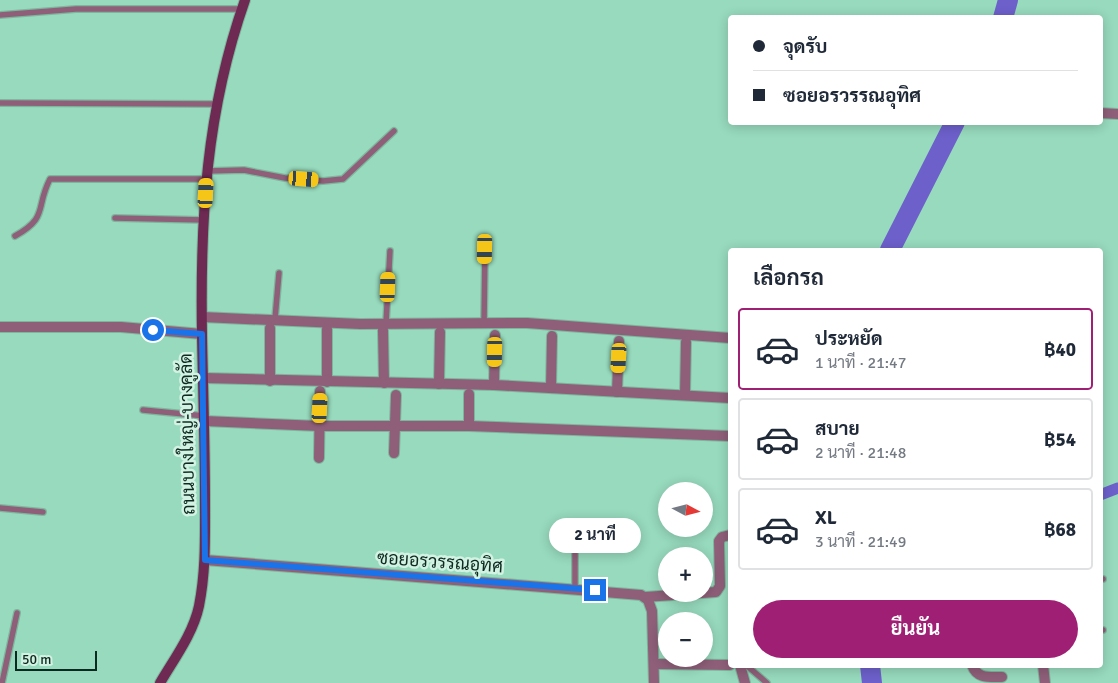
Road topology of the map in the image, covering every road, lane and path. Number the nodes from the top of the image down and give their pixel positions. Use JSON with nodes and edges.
{"nodes":[{"id":1,"x":244,"y":4,"type":"edge"},
{"id":2,"x":0,"y":15,"type":"edge"},
{"id":3,"x":0,"y":103,"type":"edge"},
{"id":4,"x":216,"y":104,"type":"junction"},
{"id":5,"x":1103,"y":113,"type":"edge"},
{"id":6,"x":1118,"y":114,"type":"edge"},
{"id":7,"x":394,"y":131,"type":"dead end"},
{"id":8,"x":207,"y":175,"type":"junction"},
{"id":9,"x":115,"y":218,"type":"dead end"},
{"id":10,"x":204,"y":220,"type":"junction"},
{"id":11,"x":15,"y":236,"type":"dead end"},
{"id":12,"x":485,"y":249,"type":"dead end"},
{"id":13,"x":390,"y":251,"type":"dead end"},
{"id":14,"x":279,"y":273,"type":"dead end"},
{"id":15,"x":202,"y":317,"type":"junction"},
{"id":16,"x":273,"y":323,"type":"junction"},
{"id":17,"x":484,"y":324,"type":"junction"},
{"id":18,"x":0,"y":327,"type":"edge"},
{"id":19,"x":384,"y":327,"type":"junction"},
{"id":20,"x":327,"y":329,"type":"dead end"},
{"id":21,"x":440,"y":332,"type":"dead end"},
{"id":22,"x":202,"y":334,"type":"junction"},
{"id":23,"x":495,"y":335,"type":"dead end"},
{"id":24,"x":552,"y":336,"type":"dead end"},
{"id":25,"x":728,"y":338,"type":"edge"},
{"id":26,"x":619,"y":341,"type":"dead end"},
{"id":27,"x":686,"y":342,"type":"dead end"},
{"id":28,"x":204,"y":378,"type":"junction"},
{"id":29,"x":270,"y":381,"type":"junction"},
{"id":30,"x":327,"y":382,"type":"junction"},
{"id":31,"x":384,"y":383,"type":"junction"},
{"id":32,"x":438,"y":384,"type":"junction"},
{"id":33,"x":494,"y":385,"type":"junction"},
{"id":34,"x":551,"y":388,"type":"junction"},
{"id":35,"x":320,"y":391,"type":"dead end"},
{"id":36,"x":617,"y":392,"type":"junction"},
{"id":37,"x":469,"y":394,"type":"dead end"},
{"id":38,"x":396,"y":395,"type":"dead end"},
{"id":39,"x":685,"y":395,"type":"junction"},
{"id":40,"x":728,"y":398,"type":"edge"},
{"id":41,"x":143,"y":410,"type":"dead end"},
{"id":42,"x":205,"y":418,"type":"junction"},
{"id":43,"x":319,"y":426,"type":"junction"},
{"id":44,"x":394,"y":426,"type":"junction"},
{"id":45,"x":469,"y":426,"type":"junction"},
{"id":46,"x":728,"y":436,"type":"edge"},
{"id":47,"x":394,"y":453,"type":"dead end"},
{"id":48,"x":319,"y":458,"type":"dead end"},
{"id":49,"x":0,"y":508,"type":"edge"},
{"id":50,"x":43,"y":512,"type":"dead end"},
{"id":51,"x":728,"y":536,"type":"edge"},
{"id":52,"x":575,"y":542,"type":"dead end"},
{"id":53,"x":205,"y":560,"type":"junction"},
{"id":54,"x":575,"y":589,"type":"junction"},
{"id":55,"x":645,"y":597,"type":"junction"},
{"id":56,"x":17,"y":613,"type":"dead end"},
{"id":57,"x":654,"y":664,"type":"junction"},
{"id":58,"x":728,"y":665,"type":"edge"},
{"id":59,"x":741,"y":668,"type":"edge"},
{"id":60,"x":750,"y":668,"type":"edge"},
{"id":61,"x":973,"y":668,"type":"edge"},
{"id":62,"x":1043,"y":668,"type":"edge"},
{"id":63,"x":1002,"y":677,"type":"dead end"},
{"id":64,"x":2,"y":683,"type":"edge"},
{"id":65,"x":160,"y":683,"type":"edge"},
{"id":66,"x":654,"y":683,"type":"edge"},
{"id":67,"x":745,"y":683,"type":"edge"},
{"id":68,"x":767,"y":683,"type":"edge"},
{"id":69,"x":1045,"y":683,"type":"edge"}],
"edges":[{"from":1,"to":2,"type":"lane"},
{"from":1,"to":4,"type":"street","name":"ถนนบางใหญ่-บางคูลัด"},
{"from":3,"to":4,"type":"lane"},
{"from":4,"to":8,"type":"street","name":"ถนนบางใหญ่-บางคูลัด"},
{"from":5,"to":6,"type":"street"},
{"from":7,"to":8,"type":"lane"},
{"from":8,"to":10,"type":"street","name":"ถนนบางใหญ่-บางคูลัด"},
{"from":8,"to":11,"type":"lane"},
{"from":9,"to":10,"type":"lane"},
{"from":10,"to":15,"type":"street","name":"ถนนบางใหญ่-บางคูลัด"},
{"from":12,"to":17,"type":"lane"},
{"from":13,"to":19,"type":"lane"},
{"from":14,"to":16,"type":"lane"},
{"from":15,"to":16,"type":"street"},
{"from":15,"to":22,"type":"street","name":"ถนนบางใหญ่-บางคูลัด"},
{"from":16,"to":19,"type":"street"},
{"from":16,"to":29,"type":"street"},
{"from":17,"to":19,"type":"street"},
{"from":17,"to":25,"type":"street"},
{"from":18,"to":22,"type":"street"},
{"from":19,"to":31,"type":"street"},
{"from":20,"to":30,"type":"street"},
{"from":21,"to":32,"type":"street"},
{"from":22,"to":28,"type":"street","name":"ถนนบางใหญ่-บางคูลัด"},
{"from":23,"to":33,"type":"street"},
{"from":24,"to":34,"type":"street"},
{"from":26,"to":36,"type":"street"},
{"from":27,"to":39,"type":"street"},
{"from":28,"to":29,"type":"street"},
{"from":28,"to":42,"type":"street","name":"ถนนบางใหญ่-บางคูลัด"},
{"from":29,"to":30,"type":"street"},
{"from":30,"to":31,"type":"street"},
{"from":31,"to":32,"type":"street"},
{"from":32,"to":33,"type":"street"},
{"from":33,"to":34,"type":"street"},
{"from":34,"to":36,"type":"street"},
{"from":35,"to":43,"type":"street"},
{"from":36,"to":39,"type":"street"},
{"from":37,"to":45,"type":"street"},
{"from":38,"to":44,"type":"street"},
{"from":39,"to":40,"type":"street"},
{"from":41,"to":42,"type":"lane"},
{"from":42,"to":43,"type":"street"},
{"from":42,"to":53,"type":"street","name":"ถนนบางใหญ่-บางคูลัด"},
{"from":43,"to":44,"type":"street"},
{"from":43,"to":48,"type":"street"},
{"from":44,"to":45,"type":"street"},
{"from":44,"to":47,"type":"street"},
{"from":45,"to":46,"type":"street"},
{"from":49,"to":50,"type":"lane"},
{"from":51,"to":55,"type":"street","name":"ซอยอรวรรณอุทิศ"},
{"from":52,"to":54,"type":"lane"},
{"from":53,"to":54,"type":"street","name":"ซอยอรวรรณอุทิศ"},
{"from":53,"to":65,"type":"street","name":"ถนนบางใหญ่-บางคูลัด"},
{"from":54,"to":55,"type":"street","name":"ซอยอรวรรณอุทิศ"},
{"from":55,"to":57,"type":"street"},
{"from":56,"to":64,"type":"lane"},
{"from":57,"to":58,"type":"street"},
{"from":57,"to":66,"type":"street"},
{"from":59,"to":67,"type":"street"},
{"from":60,"to":68,"type":"lane"},
{"from":61,"to":63,"type":"street"},
{"from":62,"to":69,"type":"street"}]}
